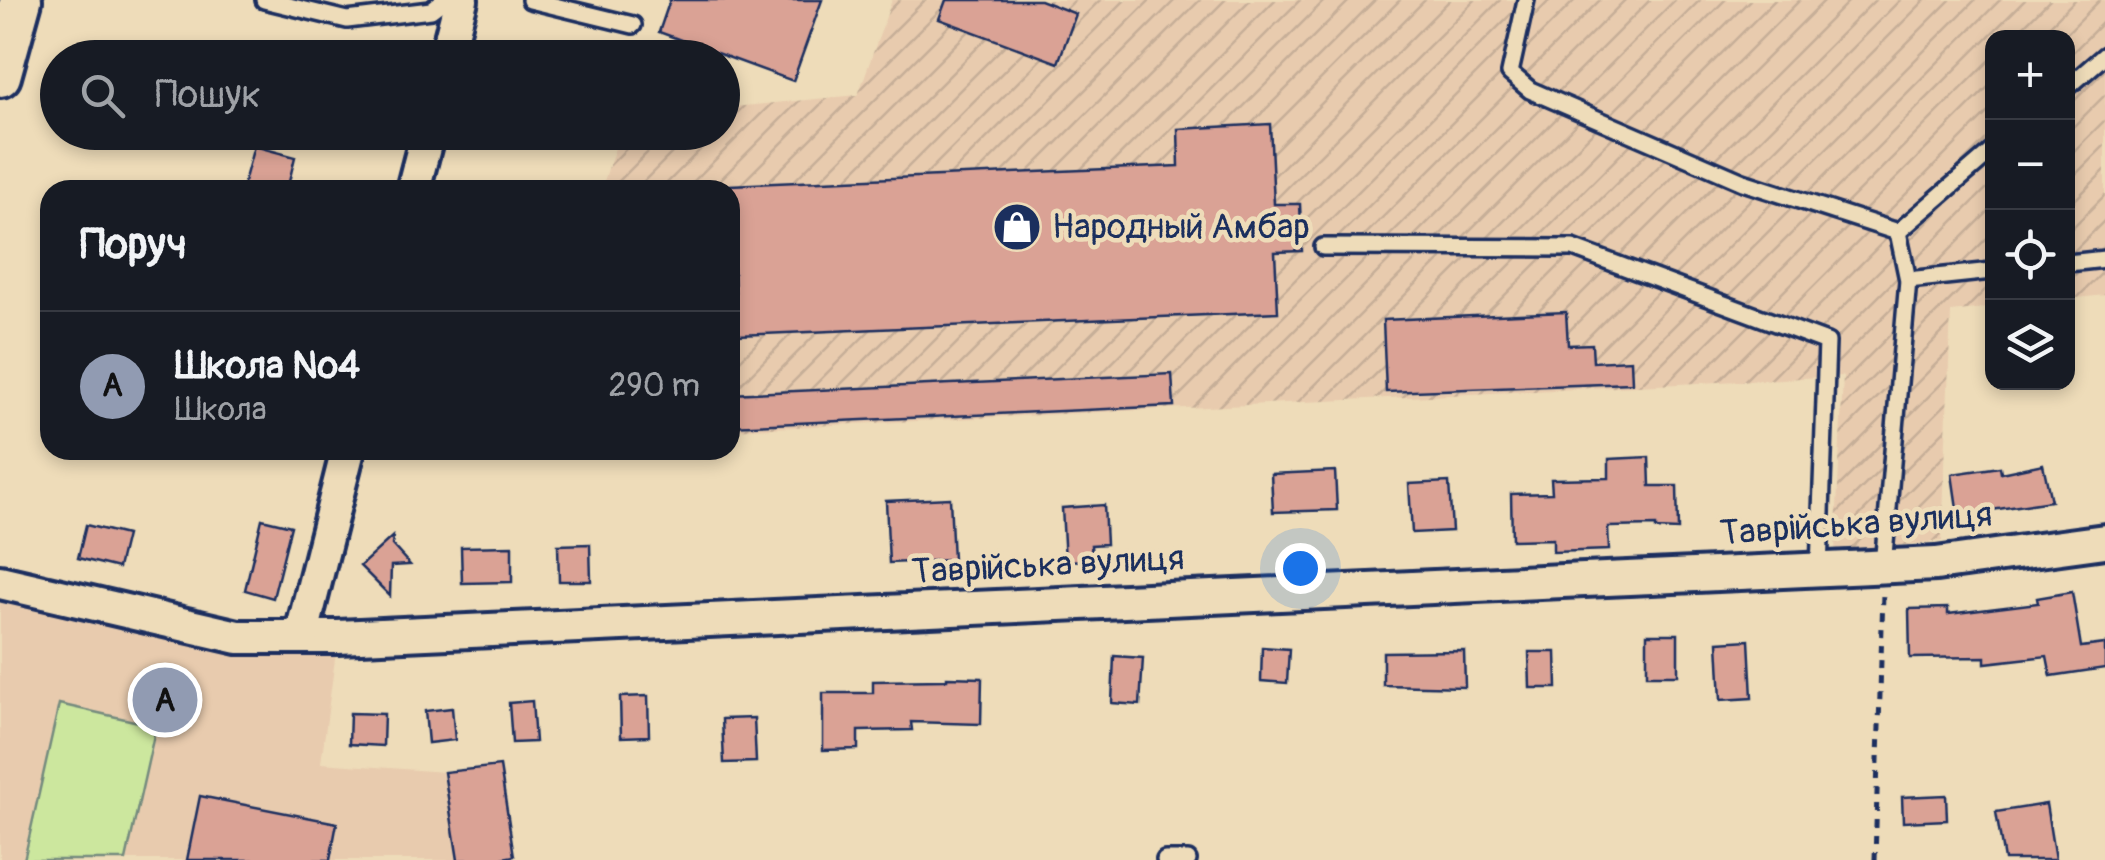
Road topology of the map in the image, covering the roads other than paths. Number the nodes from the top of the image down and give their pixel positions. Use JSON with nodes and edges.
{"nodes":[{"id":1,"x":21,"y":0,"type":"edge"},
{"id":2,"x":264,"y":0,"type":"edge"},
{"id":3,"x":444,"y":0,"type":"edge"},
{"id":4,"x":461,"y":0,"type":"edge"},
{"id":5,"x":530,"y":0,"type":"edge"},
{"id":6,"x":1526,"y":0,"type":"edge"},
{"id":7,"x":632,"y":25,"type":"dead end"},
{"id":8,"x":451,"y":40,"type":"edge"},
{"id":9,"x":2105,"y":55,"type":"edge"},
{"id":10,"x":0,"y":76,"type":"edge"},
{"id":11,"x":2075,"y":81,"type":"edge"},
{"id":12,"x":423,"y":150,"type":"edge"},
{"id":13,"x":1985,"y":157,"type":"edge"},
{"id":14,"x":416,"y":180,"type":"edge"},
{"id":15,"x":1898,"y":232,"type":"junction"},
{"id":16,"x":1323,"y":247,"type":"dead end"},
{"id":17,"x":2105,"y":259,"type":"edge"},
{"id":18,"x":2075,"y":262,"type":"edge"},
{"id":19,"x":1985,"y":272,"type":"edge"},
{"id":20,"x":1908,"y":280,"type":"junction"},
{"id":21,"x":345,"y":460,"type":"edge"},
{"id":22,"x":2105,"y":541,"type":"edge"},
{"id":23,"x":1883,"y":566,"type":"junction"},
{"id":24,"x":1819,"y":570,"type":"junction"},
{"id":25,"x":0,"y":584,"type":"edge"},
{"id":26,"x":301,"y":637,"type":"junction"},
{"id":27,"x":1165,"y":860,"type":"edge"},
{"id":28,"x":1188,"y":860,"type":"edge"}],
"edges":[{"from":1,"to":10,"type":"street"},
{"from":2,"to":3,"type":"lane"},
{"from":4,"to":8,"type":"street"},
{"from":5,"to":7,"type":"lane"},
{"from":6,"to":15,"type":"lane"},
{"from":9,"to":11,"type":"lane"},
{"from":12,"to":14,"type":"street"},
{"from":13,"to":15,"type":"lane"},
{"from":15,"to":20,"type":"lane"},
{"from":16,"to":24,"type":"lane"},
{"from":17,"to":18,"type":"lane"},
{"from":19,"to":20,"type":"lane"},
{"from":20,"to":23,"type":"lane"},
{"from":21,"to":26,"type":"street"},
{"from":22,"to":23,"type":"street","name":"Таврійська вулиця"},
{"from":23,"to":24,"type":"street","name":"Таврійська вулиця"},
{"from":24,"to":26,"type":"street","name":"Таврійська вулиця"},
{"from":25,"to":26,"type":"street","name":"Таврійська вулиця"},
{"from":27,"to":28,"type":"lane"}]}
